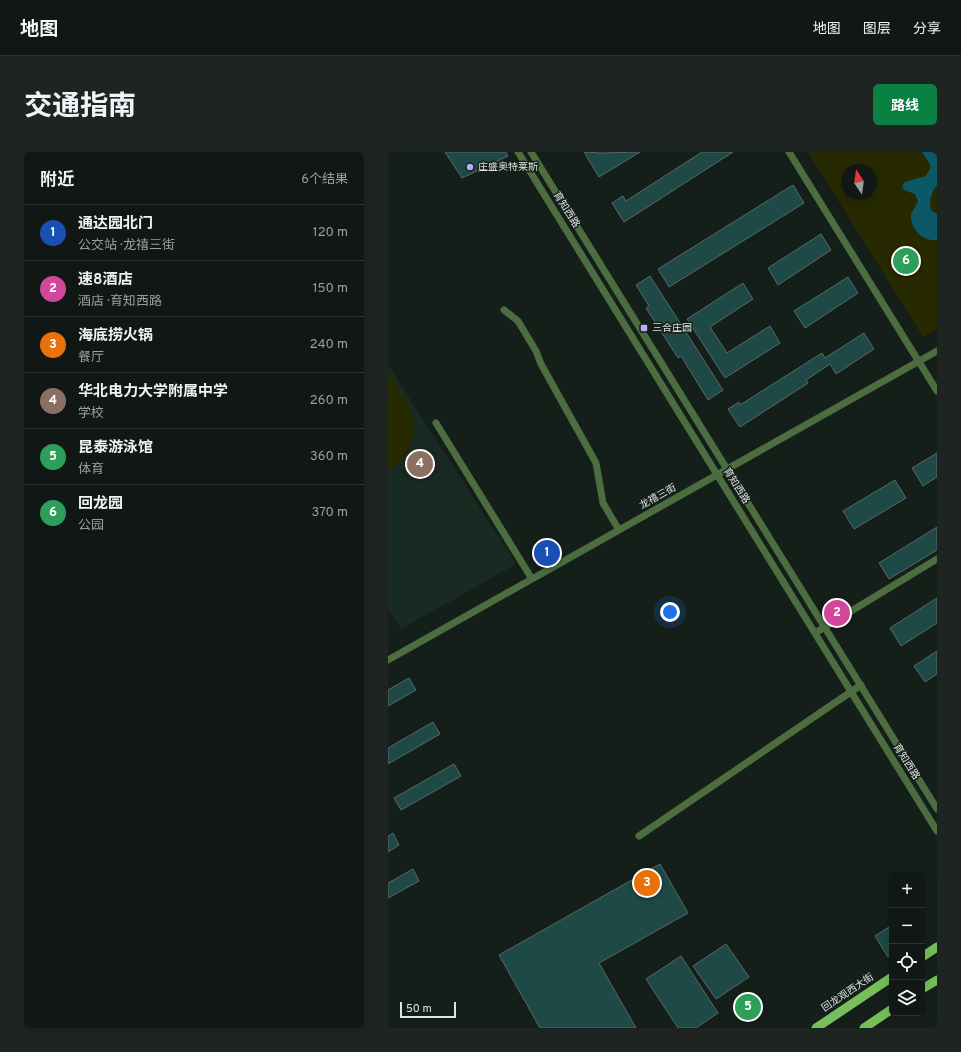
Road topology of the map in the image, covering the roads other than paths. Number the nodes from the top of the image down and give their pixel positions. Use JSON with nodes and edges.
{"nodes":[{"id":1,"x":518,"y":152,"type":"edge"},
{"id":2,"x":531,"y":152,"type":"edge"},
{"id":3,"x":789,"y":152,"type":"edge"},
{"id":4,"x":504,"y":310,"type":"dead end"},
{"id":5,"x":937,"y":352,"type":"edge"},
{"id":6,"x":919,"y":362,"type":"junction"},
{"id":7,"x":937,"y":391,"type":"edge"},
{"id":8,"x":436,"y":423,"type":"dead end"},
{"id":9,"x":727,"y":469,"type":"junction"},
{"id":10,"x":717,"y":475,"type":"junction"},
{"id":11,"x":619,"y":530,"type":"junction"},
{"id":12,"x":937,"y":559,"type":"edge"},
{"id":13,"x":532,"y":579,"type":"junction"},
{"id":14,"x":825,"y":627,"type":"junction"},
{"id":15,"x":815,"y":633,"type":"junction"},
{"id":16,"x":388,"y":660,"type":"edge"},
{"id":17,"x":861,"y":686,"type":"junction"},
{"id":18,"x":851,"y":692,"type":"junction"},
{"id":19,"x":937,"y":808,"type":"edge"},
{"id":20,"x":937,"y":831,"type":"edge"},
{"id":21,"x":639,"y":836,"type":"dead end"},
{"id":22,"x":937,"y":947,"type":"edge"},
{"id":23,"x":925,"y":955,"type":"edge"},
{"id":24,"x":889,"y":979,"type":"edge"},
{"id":25,"x":937,"y":980,"type":"edge"},
{"id":26,"x":925,"y":988,"type":"edge"},
{"id":27,"x":889,"y":1011,"type":"edge"},
{"id":28,"x":816,"y":1028,"type":"edge"},
{"id":29,"x":864,"y":1028,"type":"edge"}],
"edges":[{"from":1,"to":10,"type":"street","name":"育知西路"},
{"from":2,"to":9,"type":"street","name":"育知西路"},
{"from":3,"to":6,"type":"street"},
{"from":4,"to":11,"type":"street"},
{"from":5,"to":6,"type":"street","name":"龙禧三街"},
{"from":6,"to":7,"type":"street"},
{"from":6,"to":9,"type":"street","name":"龙禧三街"},
{"from":8,"to":13,"type":"street"},
{"from":9,"to":10,"type":"street","name":"龙禧三街"},
{"from":9,"to":14,"type":"street","name":"育知西路"},
{"from":10,"to":11,"type":"street","name":"龙禧三街"},
{"from":10,"to":15,"type":"street","name":"育知西路"},
{"from":11,"to":13,"type":"street","name":"龙禧三街"},
{"from":12,"to":14,"type":"street"},
{"from":13,"to":16,"type":"street","name":"龙禧三街"},
{"from":14,"to":15,"type":"street"},
{"from":14,"to":17,"type":"street","name":"育知西路"},
{"from":15,"to":18,"type":"street","name":"育知西路"},
{"from":17,"to":18,"type":"street"},
{"from":17,"to":19,"type":"street","name":"育知西路"},
{"from":18,"to":20,"type":"street","name":"育知西路"},
{"from":18,"to":21,"type":"street"},
{"from":22,"to":23,"type":"main road"},
{"from":24,"to":28,"type":"main road","name":"回龙观西大街"},
{"from":25,"to":26,"type":"main road"},
{"from":27,"to":29,"type":"main road"}]}
